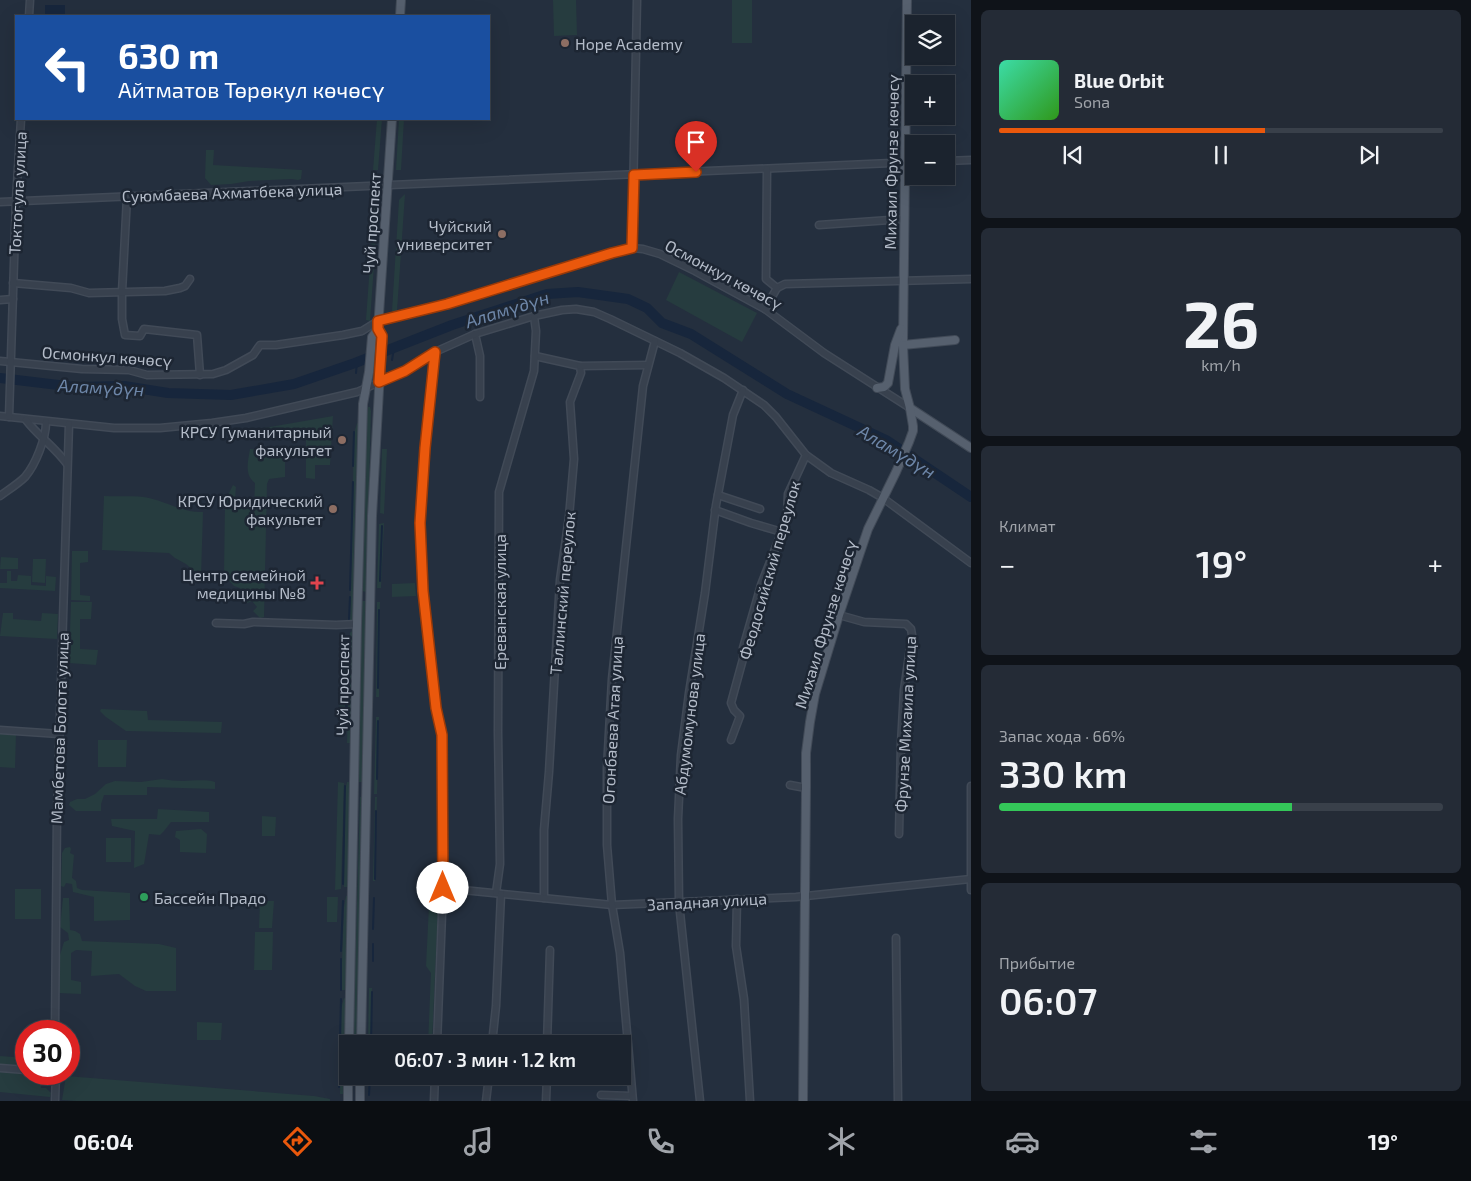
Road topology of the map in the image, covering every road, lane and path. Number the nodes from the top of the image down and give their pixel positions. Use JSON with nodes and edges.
{"nodes":[{"id":1,"x":30,"y":0,"type":"edge"},
{"id":2,"x":401,"y":0,"type":"edge"},
{"id":3,"x":637,"y":0,"type":"edge"},
{"id":4,"x":907,"y":0,"type":"edge"},
{"id":5,"x":29,"y":15,"type":"edge"},
{"id":6,"x":400,"y":15,"type":"edge"},
{"id":7,"x":21,"y":120,"type":"edge"},
{"id":8,"x":392,"y":120,"type":"edge"},
{"id":9,"x":905,"y":135,"type":"edge"},
{"id":10,"x":971,"y":160,"type":"edge"},
{"id":11,"x":955,"y":161,"type":"edge"},
{"id":12,"x":905,"y":163,"type":"joint"},
{"id":13,"x":767,"y":169,"type":"junction"},
{"id":14,"x":634,"y":175,"type":"junction"},
{"id":15,"x":387,"y":186,"type":"junction"},
{"id":16,"x":127,"y":197,"type":"junction"},
{"id":17,"x":16,"y":201,"type":"junction"},
{"id":18,"x":0,"y":202,"type":"edge"},
{"id":19,"x":904,"y":219,"type":"junction"},
{"id":20,"x":819,"y":225,"type":"dead end"},
{"id":21,"x":632,"y":248,"type":"junction"},
{"id":22,"x":190,"y":279,"type":"dead end"},
{"id":23,"x":971,"y":279,"type":"edge"},
{"id":24,"x":904,"y":282,"type":"junction"},
{"id":25,"x":13,"y":284,"type":"junction"},
{"id":26,"x":777,"y":288,"type":"junction"},
{"id":27,"x":122,"y":292,"type":"junction"},
{"id":28,"x":13,"y":298,"type":"junction"},
{"id":29,"x":0,"y":300,"type":"edge"},
{"id":30,"x":765,"y":309,"type":"junction"},
{"id":31,"x":534,"y":316,"type":"junction"},
{"id":32,"x":903,"y":325,"type":"junction"},
{"id":33,"x":379,"y":329,"type":"junction"},
{"id":34,"x":475,"y":334,"type":"junction"},
{"id":35,"x":954,"y":340,"type":"dead end"},
{"id":36,"x":655,"y":341,"type":"junction"},
{"id":37,"x":903,"y":345,"type":"junction"},
{"id":38,"x":435,"y":352,"type":"junction"},
{"id":39,"x":535,"y":356,"type":"junction"},
{"id":40,"x":0,"y":362,"type":"edge"},
{"id":41,"x":11,"y":363,"type":"junction"},
{"id":42,"x":648,"y":365,"type":"junction"},
{"id":43,"x":580,"y":366,"type":"junction"},
{"id":44,"x":200,"y":375,"type":"junction"},
{"id":45,"x":379,"y":382,"type":"junction"},
{"id":46,"x":367,"y":387,"type":"junction"},
{"id":47,"x":877,"y":388,"type":"junction"},
{"id":48,"x":743,"y":390,"type":"junction"},
{"id":49,"x":480,"y":397,"type":"dead end"},
{"id":50,"x":910,"y":408,"type":"junction"},
{"id":51,"x":0,"y":416,"type":"edge"},
{"id":52,"x":9,"y":418,"type":"junction"},
{"id":53,"x":26,"y":420,"type":"junction"},
{"id":54,"x":46,"y":422,"type":"junction"},
{"id":55,"x":69,"y":424,"type":"junction"},
{"id":56,"x":44,"y":438,"type":"junction"},
{"id":57,"x":971,"y":448,"type":"edge"},
{"id":58,"x":806,"y":455,"type":"junction"},
{"id":59,"x":67,"y":464,"type":"junction"},
{"id":60,"x":718,"y":495,"type":"junction"},
{"id":61,"x":0,"y":496,"type":"edge"},
{"id":62,"x":883,"y":498,"type":"junction"},
{"id":63,"x":760,"y":509,"type":"dead end"},
{"id":64,"x":715,"y":510,"type":"junction"},
{"id":65,"x":782,"y":532,"type":"junction"},
{"id":66,"x":971,"y":563,"type":"edge"},
{"id":67,"x":839,"y":615,"type":"junction"},
{"id":68,"x":216,"y":623,"type":"dead end"},
{"id":69,"x":357,"y":624,"type":"junction"},
{"id":70,"x":0,"y":730,"type":"edge"},
{"id":71,"x":59,"y":734,"type":"junction"},
{"id":72,"x":731,"y":740,"type":"dead end"},
{"id":73,"x":790,"y":786,"type":"dead end"},
{"id":74,"x":971,"y":786,"type":"edge"},
{"id":75,"x":806,"y":788,"type":"junction"},
{"id":76,"x":354,"y":789,"type":"junction"},
{"id":77,"x":367,"y":789,"type":"junction"},
{"id":78,"x":900,"y":834,"type":"dead end"},
{"id":79,"x":970,"y":879,"type":"edge"},
{"id":80,"x":443,"y":888,"type":"junction"},
{"id":81,"x":971,"y":890,"type":"edge"},
{"id":82,"x":498,"y":894,"type":"junction"},
{"id":83,"x":805,"y":896,"type":"junction"},
{"id":84,"x":544,"y":898,"type":"junction"},
{"id":85,"x":738,"y":899,"type":"junction"},
{"id":86,"x":679,"y":903,"type":"junction"},
{"id":87,"x":612,"y":905,"type":"junction"},
{"id":88,"x":896,"y":938,"type":"dead end"},
{"id":89,"x":550,"y":950,"type":"dead end"},
{"id":90,"x":56,"y":1020,"type":"edge"},
{"id":91,"x":349,"y":1035,"type":"edge"},
{"id":92,"x":361,"y":1035,"type":"edge"},
{"id":93,"x":437,"y":1035,"type":"edge"},
{"id":94,"x":493,"y":1035,"type":"edge"},
{"id":95,"x":547,"y":1035,"type":"edge"},
{"id":96,"x":624,"y":1035,"type":"edge"},
{"id":97,"x":0,"y":1068,"type":"edge"},
{"id":98,"x":15,"y":1069,"type":"edge"},
{"id":99,"x":56,"y":1085,"type":"edge"},
{"id":100,"x":348,"y":1085,"type":"edge"},
{"id":101,"x":360,"y":1085,"type":"edge"},
{"id":102,"x":435,"y":1085,"type":"edge"},
{"id":103,"x":488,"y":1085,"type":"edge"},
{"id":104,"x":547,"y":1085,"type":"edge"},
{"id":105,"x":630,"y":1085,"type":"edge"},
{"id":106,"x":602,"y":1095,"type":"dead end"},
{"id":107,"x":633,"y":1098,"type":"edge"},
{"id":108,"x":360,"y":1100,"type":"edge"},
{"id":109,"x":55,"y":1101,"type":"edge"},
{"id":110,"x":348,"y":1101,"type":"edge"},
{"id":111,"x":434,"y":1101,"type":"edge"},
{"id":112,"x":486,"y":1101,"type":"edge"},
{"id":113,"x":546,"y":1101,"type":"edge"},
{"id":114,"x":700,"y":1101,"type":"edge"},
{"id":115,"x":750,"y":1101,"type":"edge"},
{"id":116,"x":803,"y":1101,"type":"edge"},
{"id":117,"x":898,"y":1101,"type":"edge"}],
"edges":[{"from":1,"to":5,"type":"street"},
{"from":2,"to":6,"type":"main road"},
{"from":3,"to":14,"type":"street"},
{"from":4,"to":9,"type":"main road","name":"Михаил Фрунзе көчөсү"},
{"from":7,"to":17,"type":"street","name":"Токтогула улица"},
{"from":8,"to":15,"type":"main road","name":"Чуй проспект"},
{"from":10,"to":11,"type":"street"},
{"from":12,"to":13,"type":"street","name":"Суюмбаева Ахматбека улица"},
{"from":12,"to":19,"type":"main road","name":"Михаил Фрунзе көчөсү"},
{"from":13,"to":14,"type":"street","name":"Суюмбаева Ахматбека улица"},
{"from":13,"to":26,"type":"street"},
{"from":14,"to":15,"type":"street","name":"Суюмбаева Ахматбека улица"},
{"from":14,"to":21,"type":"street"},
{"from":15,"to":16,"type":"street","name":"Суюмбаева Ахматбека улица"},
{"from":15,"to":33,"type":"main road","name":"Чуй проспект"},
{"from":16,"to":17,"type":"street","name":"Суюмбаева Ахматбека улица"},
{"from":16,"to":27,"type":"street"},
{"from":17,"to":18,"type":"street","name":"Суюмбаева Ахматбека улица"},
{"from":17,"to":25,"type":"street","name":"Токтогула улица"},
{"from":19,"to":20,"type":"street"},
{"from":19,"to":24,"type":"main road","name":"Михаил Фрунзе көчөсү"},
{"from":21,"to":30,"type":"street","name":"Осмонкул көчөсү"},
{"from":21,"to":33,"type":"street","name":"Осмонкул көчөсү"},
{"from":22,"to":27,"type":"street"},
{"from":23,"to":24,"type":"street","name":"Осмонкул көчөсү"},
{"from":24,"to":26,"type":"street","name":"Осмонкул көчөсү"},
{"from":24,"to":32,"type":"main road","name":"Михаил Фрунзе көчөсү"},
{"from":25,"to":27,"type":"street"},
{"from":25,"to":28,"type":"street","name":"Токтогула улица"},
{"from":26,"to":30,"type":"street"},
{"from":27,"to":44,"type":"street"},
{"from":28,"to":29,"type":"street"},
{"from":28,"to":41,"type":"street","name":"Токтогула улица"},
{"from":30,"to":47,"type":"street","name":"Осмонкул көчөсү"},
{"from":31,"to":34,"type":"street"},
{"from":31,"to":36,"type":"street"},
{"from":31,"to":39,"type":"street","name":"Ереванская улица"},
{"from":32,"to":37,"type":"main road","name":"Михаил Фрунзе көчөсү"},
{"from":32,"to":47,"type":"main road","name":"Михаил Фрунзе көчөсү"},
{"from":33,"to":44,"type":"street","name":"Осмонкул көчөсү"},
{"from":33,"to":45,"type":"main road","name":"Чуй проспект"},
{"from":33,"to":46,"type":"main road","name":"Чуй проспект"},
{"from":34,"to":38,"type":"street"},
{"from":34,"to":49,"type":"street"},
{"from":35,"to":37,"type":"main road"},
{"from":36,"to":42,"type":"street","name":"Огонбаева Атая улица"},
{"from":36,"to":48,"type":"street"},
{"from":37,"to":50,"type":"main road","name":"Михаил Фрунзе көчөсү"},
{"from":38,"to":45,"type":"street"},
{"from":38,"to":80,"type":"street"},
{"from":39,"to":43,"type":"street"},
{"from":39,"to":82,"type":"street","name":"Ереванская улица"},
{"from":40,"to":41,"type":"street","name":"Осмонкул көчөсү"},
{"from":41,"to":44,"type":"street","name":"Осмонкул көчөсү"},
{"from":41,"to":52,"type":"street","name":"Токтогула улица"},
{"from":42,"to":43,"type":"street"},
{"from":42,"to":87,"type":"street","name":"Огонбаева Атая улица"},
{"from":43,"to":84,"type":"street","name":"Таллинский переулок"},
{"from":45,"to":46,"type":"street"},
{"from":45,"to":77,"type":"main road","name":"Чуй проспект"},
{"from":46,"to":55,"type":"street"},
{"from":46,"to":69,"type":"main road","name":"Чуй проспект"},
{"from":47,"to":50,"type":"street","name":"Осмонкул көчөсү"},
{"from":48,"to":58,"type":"street"},
{"from":48,"to":60,"type":"street","name":"Абдумомунова улица"},
{"from":50,"to":57,"type":"main road","name":"Осмонкул көчөсү"},
{"from":50,"to":62,"type":"main road","name":"Михаил Фрунзе көчөсү"},
{"from":51,"to":52,"type":"street"},
{"from":52,"to":53,"type":"street"},
{"from":53,"to":54,"type":"street"},
{"from":53,"to":56,"type":"street"},
{"from":54,"to":55,"type":"street"},
{"from":54,"to":56,"type":"street"},
{"from":55,"to":59,"type":"street","name":"Мамбетова Болота улица"},
{"from":56,"to":59,"type":"street"},
{"from":56,"to":61,"type":"street"},
{"from":58,"to":62,"type":"street"},
{"from":58,"to":65,"type":"street","name":"Феодосийский переулок"},
{"from":59,"to":71,"type":"street","name":"Мамбетова Болота улица"},
{"from":60,"to":63,"type":"street"},
{"from":60,"to":64,"type":"street","name":"Абдумомунова улица"},
{"from":62,"to":66,"type":"street"},
{"from":62,"to":67,"type":"main road","name":"Михаил Фрунзе көчөсү"},
{"from":64,"to":65,"type":"street"},
{"from":64,"to":86,"type":"street","name":"Абдумомунова улица"},
{"from":65,"to":72,"type":"street","name":"Феодосийский переулок"},
{"from":67,"to":75,"type":"main road","name":"Михаил Фрунзе көчөсү"},
{"from":67,"to":78,"type":"street","name":"Фрунзе Михаила улица"},
{"from":68,"to":69,"type":"street"},
{"from":69,"to":76,"type":"main road","name":"Чуй проспект"},
{"from":70,"to":71,"type":"street"},
{"from":71,"to":90,"type":"street","name":"Мамбетова Болота улица"},
{"from":73,"to":75,"type":"street"},
{"from":74,"to":79,"type":"street"},
{"from":75,"to":83,"type":"main road","name":"Михаил Фрунзе көчөсү"},
{"from":76,"to":77,"type":"main road"},
{"from":76,"to":91,"type":"main road","name":"Чуй проспект"},
{"from":77,"to":92,"type":"main road","name":"Чуй проспект"},
{"from":79,"to":81,"type":"street"},
{"from":79,"to":83,"type":"street","name":"Западная улица"},
{"from":80,"to":82,"type":"street","name":"Западная улица"},
{"from":80,"to":93,"type":"street"},
{"from":82,"to":84,"type":"street","name":"Западная улица"},
{"from":82,"to":94,"type":"street","name":"Ереванская улица"},
{"from":83,"to":85,"type":"street","name":"Западная улица"},
{"from":83,"to":116,"type":"main road","name":"Михаил Фрунзе көчөсү"},
{"from":84,"to":87,"type":"street","name":"Западная улица"},
{"from":85,"to":86,"type":"street","name":"Западная улица"},
{"from":85,"to":115,"type":"street"},
{"from":86,"to":87,"type":"street","name":"Западная улица"},
{"from":86,"to":114,"type":"street","name":"Абдумомунова улица"},
{"from":87,"to":96,"type":"street","name":"Огонбаева Атая улица"},
{"from":88,"to":117,"type":"street"},
{"from":89,"to":95,"type":"street"},
{"from":97,"to":98,"type":"street"},
{"from":99,"to":109,"type":"street"},
{"from":100,"to":110,"type":"main road"},
{"from":101,"to":108,"type":"main road"},
{"from":102,"to":111,"type":"street"},
{"from":103,"to":112,"type":"street"},
{"from":104,"to":113,"type":"street"},
{"from":105,"to":107,"type":"street","name":"Огонбаева Атая улица"},
{"from":106,"to":107,"type":"street"}]}
